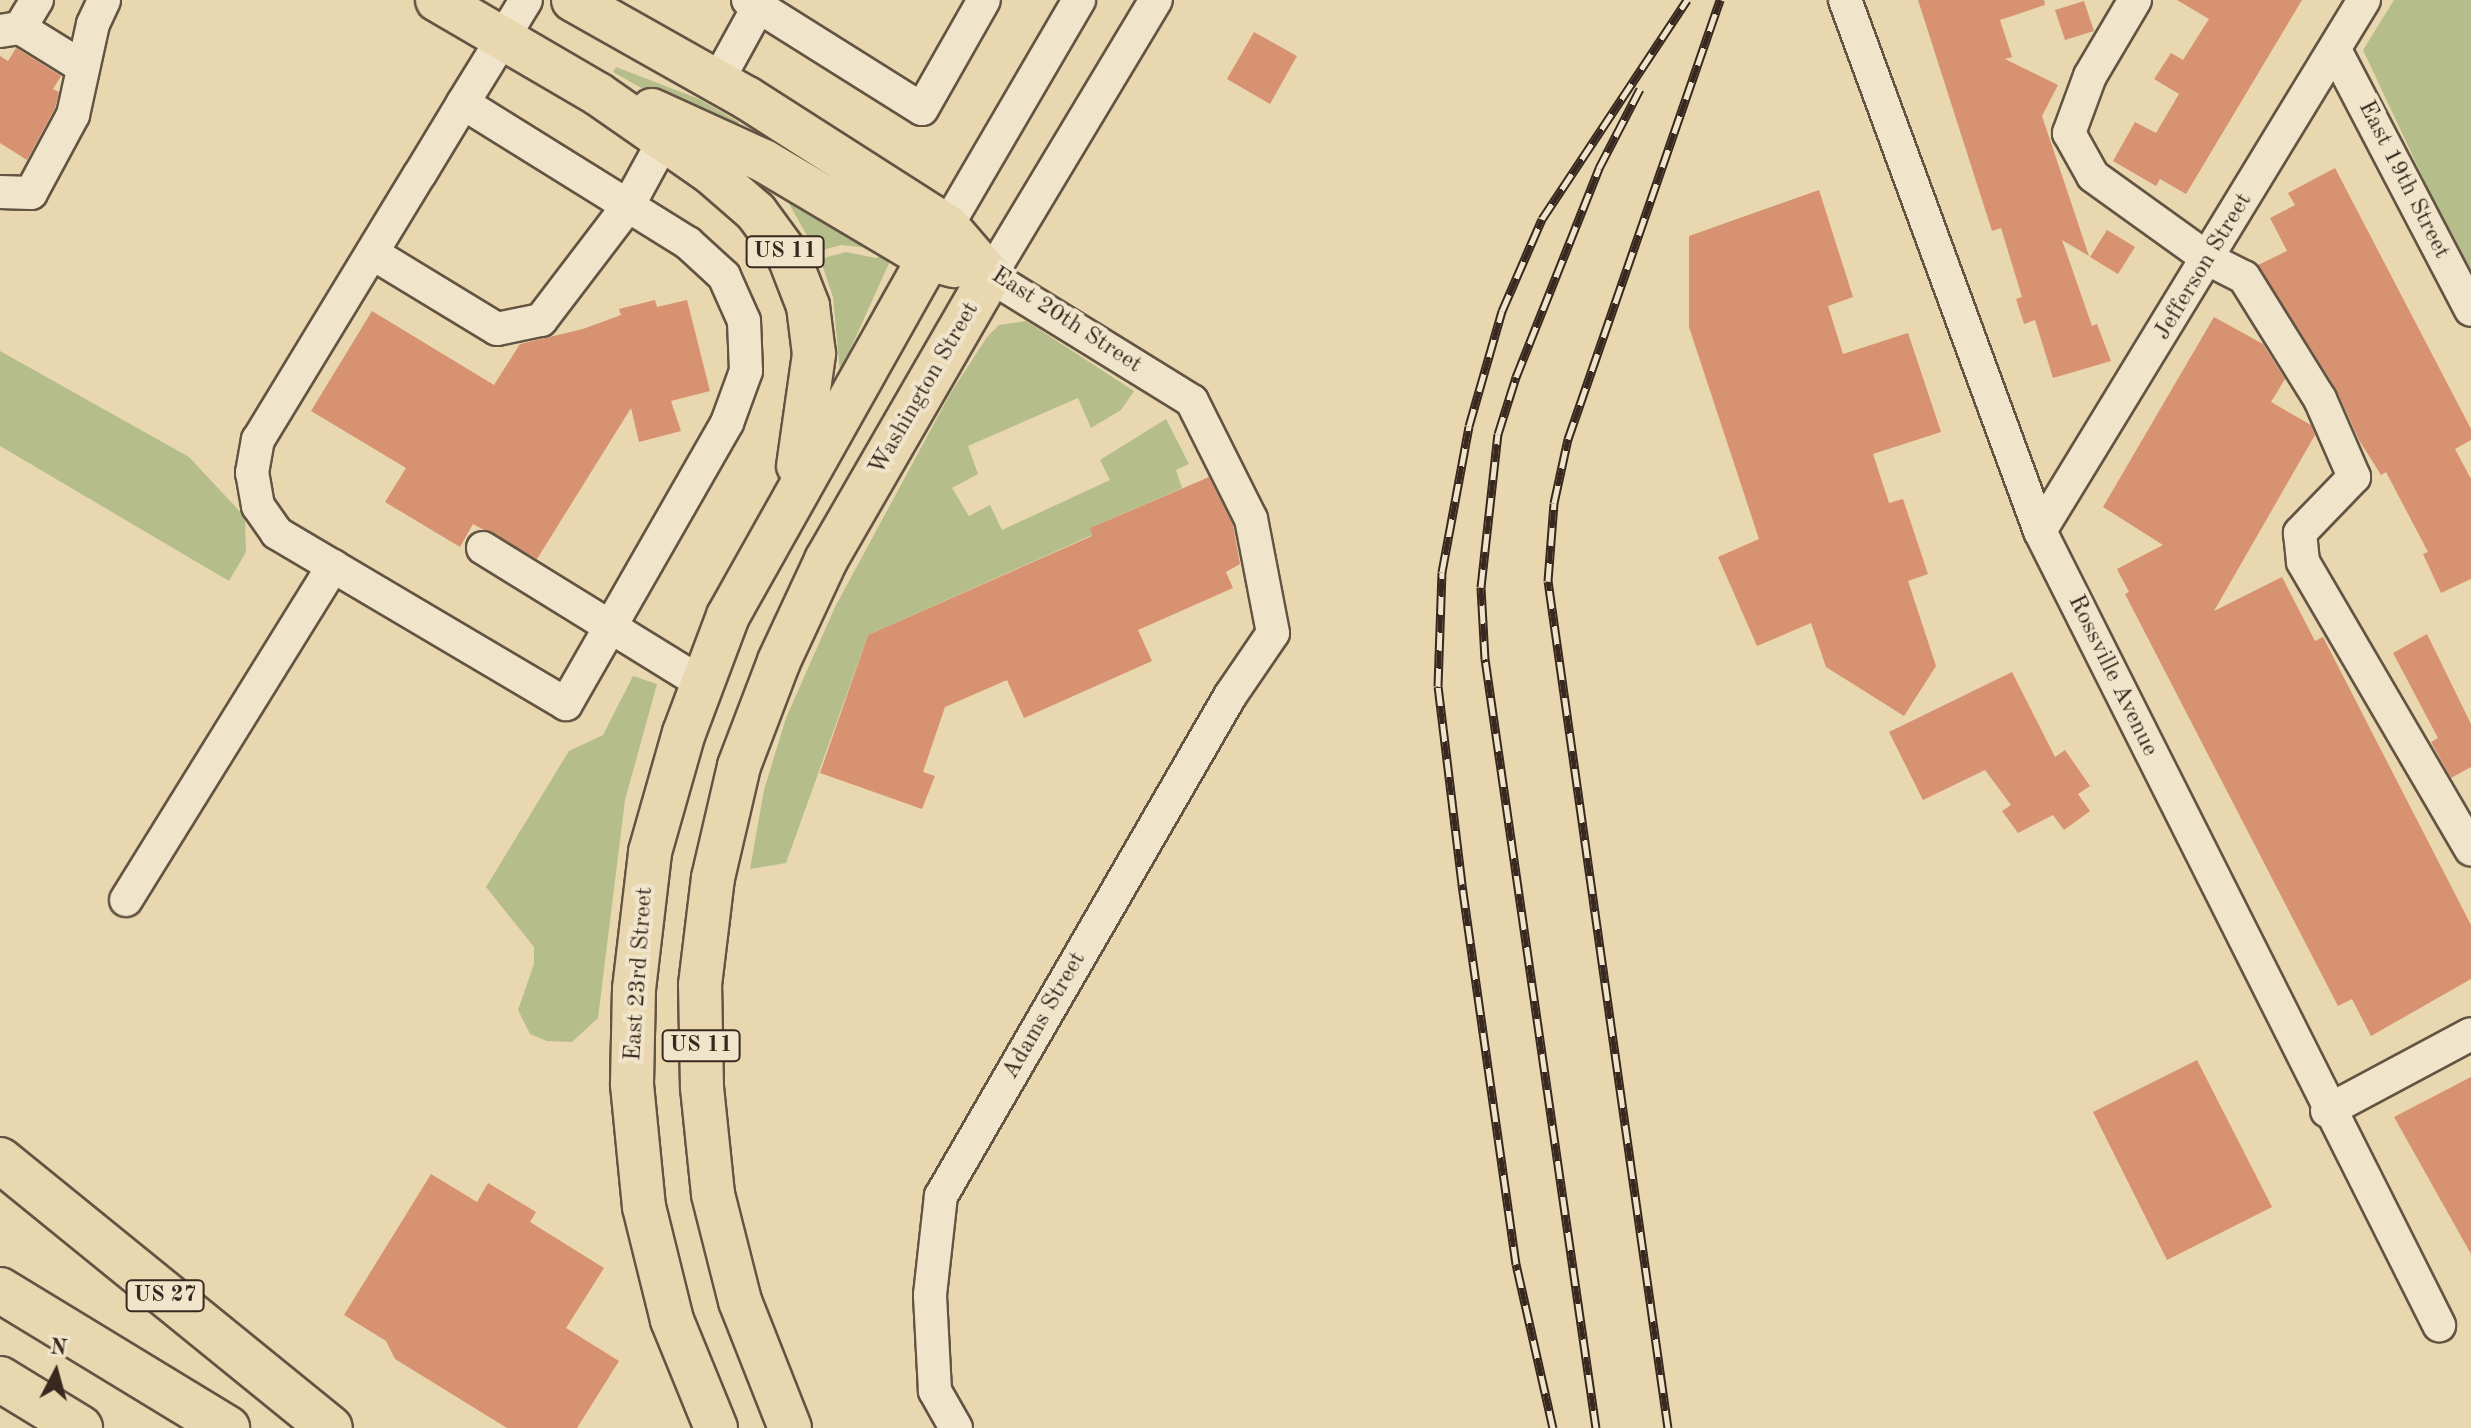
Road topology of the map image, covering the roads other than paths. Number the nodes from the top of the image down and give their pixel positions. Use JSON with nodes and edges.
{"nodes":[{"id":1,"x":37,"y":0,"type":"edge"},
{"id":2,"x":104,"y":0,"type":"edge"},
{"id":3,"x":437,"y":0,"type":"edge"},
{"id":4,"x":526,"y":0,"type":"edge"},
{"id":5,"x":573,"y":0,"type":"edge"},
{"id":6,"x":984,"y":0,"type":"edge"},
{"id":7,"x":1079,"y":0,"type":"edge"},
{"id":8,"x":1156,"y":0,"type":"edge"},
{"id":9,"x":1845,"y":0,"type":"edge"},
{"id":10,"x":2135,"y":0,"type":"edge"},
{"id":11,"x":2364,"y":0,"type":"edge"},
{"id":12,"x":756,"y":2,"type":"edge"},
{"id":13,"x":10,"y":30,"type":"edge"},
{"id":14,"x":503,"y":38,"type":"junction"},
{"id":15,"x":2335,"y":50,"type":"junction"},
{"id":16,"x":83,"y":67,"type":"junction"},
{"id":17,"x":717,"y":82,"type":"junction"},
{"id":18,"x":598,"y":94,"type":"junction"},
{"id":19,"x":463,"y":103,"type":"junction"},
{"id":20,"x":664,"y":140,"type":"junction"},
{"id":21,"x":0,"y":192,"type":"edge"},
{"id":22,"x":628,"y":206,"type":"junction"},
{"id":23,"x":938,"y":242,"type":"junction"},
{"id":24,"x":372,"y":253,"type":"junction"},
{"id":25,"x":2210,"y":260,"type":"junction"},
{"id":26,"x":990,"y":276,"type":"junction"},
{"id":27,"x":2471,"y":310,"type":"edge"},
{"id":28,"x":794,"y":491,"type":"junction"},
{"id":29,"x":2040,"y":531,"type":"junction"},
{"id":30,"x":483,"y":548,"type":"dead end"},
{"id":31,"x":333,"y":566,"type":"junction"},
{"id":32,"x":611,"y":625,"type":"junction"},
{"id":33,"x":1273,"y":633,"type":"joint"},
{"id":34,"x":702,"y":683,"type":"junction"},
{"id":35,"x":2471,"y":850,"type":"edge"},
{"id":36,"x":126,"y":900,"type":"dead end"},
{"id":37,"x":2471,"y":1034,"type":"edge"},
{"id":38,"x":2327,"y":1111,"type":"junction"},
{"id":39,"x":0,"y":1160,"type":"edge"},
{"id":40,"x":0,"y":1290,"type":"edge"},
{"id":41,"x":2439,"y":1325,"type":"dead end"},
{"id":42,"x":0,"y":1379,"type":"edge"},
{"id":43,"x":80,"y":1428,"type":"edge"},
{"id":44,"x":227,"y":1428,"type":"edge"},
{"id":45,"x":330,"y":1428,"type":"edge"},
{"id":46,"x":716,"y":1428,"type":"edge"},
{"id":47,"x":790,"y":1428,"type":"edge"},
{"id":48,"x":956,"y":1428,"type":"edge"}],
"edges":[{"from":1,"to":13,"type":"street"},
{"from":2,"to":16,"type":"street"},
{"from":3,"to":14,"type":"main road","number":"US 11"},
{"from":4,"to":14,"type":"street"},
{"from":5,"to":17,"type":"main road","name":"East 20th Street"},
{"from":6,"to":12,"type":"street"},
{"from":7,"to":23,"type":"street"},
{"from":8,"to":26,"type":"street","name":"Washington Street"},
{"from":9,"to":29,"type":"street","name":"Rossville Avenue"},
{"from":10,"to":25,"type":"street"},
{"from":11,"to":15,"type":"street","name":"Jefferson Street"},
{"from":12,"to":17,"type":"street"},
{"from":13,"to":16,"type":"street"},
{"from":14,"to":18,"type":"main road","number":"US 11"},
{"from":14,"to":19,"type":"street"},
{"from":15,"to":25,"type":"street","name":"Jefferson Street"},
{"from":15,"to":27,"type":"street","name":"East 19th Street"},
{"from":16,"to":21,"type":"street"},
{"from":17,"to":23,"type":"main road","name":"East 20th Street"},
{"from":18,"to":20,"type":"main road","number":"US 11"},
{"from":18,"to":23,"type":"main road"},
{"from":19,"to":22,"type":"street"},
{"from":19,"to":24,"type":"street"},
{"from":20,"to":22,"type":"street"},
{"from":20,"to":28,"type":"main road","number":"US 11"},
{"from":22,"to":24,"type":"street"},
{"from":22,"to":32,"type":"street"},
{"from":23,"to":26,"type":"main road","name":"East 20th Street"},
{"from":23,"to":28,"type":"main road"},
{"from":24,"to":31,"type":"street"},
{"from":25,"to":29,"type":"street","name":"Jefferson Street"},
{"from":25,"to":35,"type":"street"},
{"from":26,"to":33,"type":"street","name":"East 20th Street"},
{"from":26,"to":47,"type":"main road","name":"Washington Street","number":"US 11"},
{"from":28,"to":34,"type":"main road","name":"East 23rd Street","number":"US 11"},
{"from":29,"to":38,"type":"street","name":"Rossville Avenue"},
{"from":30,"to":32,"type":"street"},
{"from":31,"to":32,"type":"street"},
{"from":31,"to":36,"type":"street"},
{"from":32,"to":34,"type":"street"},
{"from":33,"to":48,"type":"street","name":"Adams Street"},
{"from":34,"to":46,"type":"main road","name":"East 23rd Street","number":"US 11"},
{"from":37,"to":38,"type":"street"},
{"from":38,"to":41,"type":"street","name":"Rossville Avenue"},
{"from":39,"to":45,"type":"highway","number":"US 27"},
{"from":40,"to":44,"type":"highway"},
{"from":42,"to":43,"type":"highway"}]}
